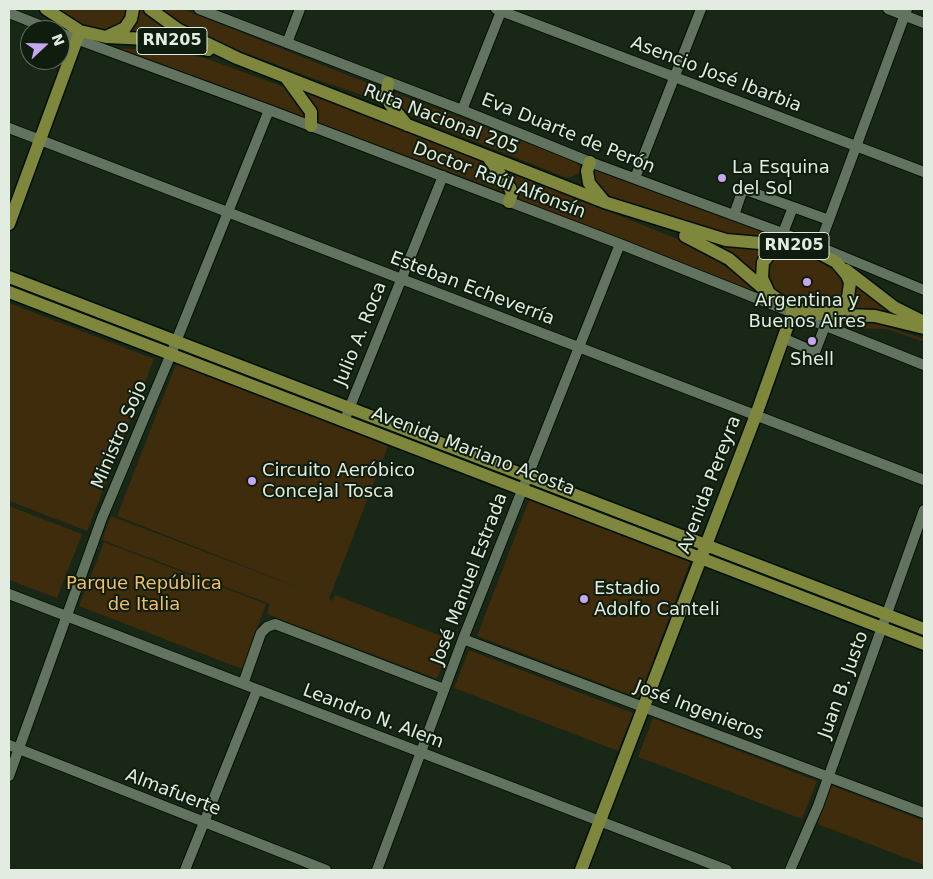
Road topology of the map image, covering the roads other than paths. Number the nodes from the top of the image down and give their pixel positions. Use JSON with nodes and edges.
{"nodes":[{"id":1,"x":133,"y":9,"type":"edge"},
{"id":2,"x":150,"y":9,"type":"edge"},
{"id":3,"x":199,"y":9,"type":"edge"},
{"id":4,"x":300,"y":9,"type":"edge"},
{"id":5,"x":499,"y":9,"type":"edge"},
{"id":6,"x":700,"y":9,"type":"edge"},
{"id":7,"x":888,"y":9,"type":"edge"},
{"id":8,"x":905,"y":12,"type":"edge"},
{"id":9,"x":9,"y":13,"type":"edge"},
{"id":10,"x":30,"y":20,"type":"edge"},
{"id":11,"x":924,"y":23,"type":"edge"},
{"id":12,"x":70,"y":33,"type":"edge"},
{"id":13,"x":79,"y":35,"type":"junction"},
{"id":14,"x":106,"y":37,"type":"junction"},
{"id":15,"x":287,"y":43,"type":"junction"},
{"id":16,"x":237,"y":58,"type":"junction"},
{"id":17,"x":675,"y":76,"type":"junction"},
{"id":18,"x":287,"y":79,"type":"junction"},
{"id":19,"x":388,"y":83,"type":"junction"},
{"id":20,"x":270,"y":110,"type":"junction"},
{"id":21,"x":462,"y":110,"type":"junction"},
{"id":22,"x":407,"y":125,"type":"junction"},
{"id":23,"x":311,"y":126,"type":"junction"},
{"id":24,"x":9,"y":128,"type":"edge"},
{"id":25,"x":40,"y":140,"type":"junction"},
{"id":26,"x":856,"y":146,"type":"junction"},
{"id":27,"x":488,"y":157,"type":"junction"},
{"id":28,"x":590,"y":162,"type":"junction"},
{"id":29,"x":924,"y":172,"type":"edge"},
{"id":30,"x":443,"y":176,"type":"junction"},
{"id":31,"x":634,"y":178,"type":"junction"},
{"id":32,"x":509,"y":202,"type":"junction"},
{"id":33,"x":604,"y":202,"type":"junction"},
{"id":34,"x":793,"y":207,"type":"junction"},
{"id":35,"x":228,"y":212,"type":"junction"},
{"id":36,"x":633,"y":212,"type":"junction"},
{"id":37,"x":734,"y":215,"type":"junction"},
{"id":38,"x":829,"y":220,"type":"junction"},
{"id":39,"x":9,"y":224,"type":"edge"},
{"id":40,"x":783,"y":239,"type":"junction"},
{"id":41,"x":620,"y":244,"type":"junction"},
{"id":42,"x":819,"y":249,"type":"junction"},
{"id":43,"x":836,"y":262,"type":"junction"},
{"id":44,"x":9,"y":277,"type":"edge"},
{"id":45,"x":401,"y":279,"type":"junction"},
{"id":46,"x":924,"y":290,"type":"edge"},
{"id":47,"x":9,"y":292,"type":"edge"},
{"id":48,"x":769,"y":293,"type":"junction"},
{"id":49,"x":793,"y":310,"type":"junction"},
{"id":50,"x":816,"y":314,"type":"junction"},
{"id":51,"x":924,"y":322,"type":"edge"},
{"id":52,"x":825,"y":326,"type":"junction"},
{"id":53,"x":924,"y":328,"type":"edge"},
{"id":54,"x":783,"y":338,"type":"junction"},
{"id":55,"x":176,"y":342,"type":"junction"},
{"id":56,"x":579,"y":347,"type":"junction"},
{"id":57,"x":171,"y":354,"type":"junction"},
{"id":58,"x":924,"y":365,"type":"edge"},
{"id":59,"x":349,"y":408,"type":"junction"},
{"id":60,"x":756,"y":415,"type":"junction"},
{"id":61,"x":344,"y":421,"type":"junction"},
{"id":62,"x":528,"y":477,"type":"junction"},
{"id":63,"x":924,"y":480,"type":"edge"},
{"id":64,"x":522,"y":490,"type":"junction"},
{"id":65,"x":924,"y":510,"type":"edge"},
{"id":66,"x":706,"y":545,"type":"junction"},
{"id":67,"x":701,"y":558,"type":"junction"},
{"id":68,"x":9,"y":594,"type":"edge"},
{"id":69,"x":887,"y":614,"type":"junction"},
{"id":70,"x":66,"y":616,"type":"junction"},
{"id":71,"x":882,"y":628,"type":"junction"},
{"id":72,"x":924,"y":629,"type":"edge"},
{"id":73,"x":463,"y":640,"type":"junction"},
{"id":74,"x":924,"y":644,"type":"edge"},
{"id":75,"x":242,"y":684,"type":"junction"},
{"id":76,"x":444,"y":689,"type":"junction"},
{"id":77,"x":257,"y":690,"type":"junction"},
{"id":78,"x":644,"y":708,"type":"junction"},
{"id":79,"x":9,"y":745,"type":"edge"},
{"id":80,"x":20,"y":750,"type":"junction"},
{"id":81,"x":422,"y":753,"type":"junction"},
{"id":82,"x":9,"y":776,"type":"edge"},
{"id":83,"x":828,"y":777,"type":"junction"},
{"id":84,"x":924,"y":814,"type":"edge"},
{"id":85,"x":600,"y":821,"type":"junction"},
{"id":86,"x":205,"y":823,"type":"junction"},
{"id":87,"x":185,"y":870,"type":"edge"},
{"id":88,"x":326,"y":870,"type":"edge"},
{"id":89,"x":377,"y":870,"type":"edge"},
{"id":90,"x":581,"y":870,"type":"edge"},
{"id":91,"x":727,"y":870,"type":"edge"},
{"id":92,"x":790,"y":870,"type":"edge"}],
"edges":[{"from":1,"to":14,"type":"main road","number":"RN205"},
{"from":2,"to":16,"type":"main road","name":"Ruta Nacional 205","number":"RN205"},
{"from":3,"to":15,"type":"street","name":"Eva Duarte de Perón"},
{"from":4,"to":15,"type":"street"},
{"from":5,"to":17,"type":"street","name":"Asencio José Ibarbia"},
{"from":5,"to":21,"type":"street"},
{"from":6,"to":17,"type":"street"},
{"from":7,"to":8,"type":"street"},
{"from":8,"to":11,"type":"street"},
{"from":8,"to":26,"type":"street"},
{"from":9,"to":10,"type":"street"},
{"from":12,"to":13,"type":"main road","name":"Ruta Nacional 205","number":"RN205"},
{"from":13,"to":14,"type":"main road","name":"Ruta Nacional 205","number":"RN205"},
{"from":13,"to":20,"type":"street","name":"Doctor Raúl Alfonsín"},
{"from":13,"to":25,"type":"main road"},
{"from":14,"to":16,"type":"main road","name":"Ruta Nacional 205","number":"RN205"},
{"from":15,"to":19,"type":"street","name":"Eva Duarte de Perón"},
{"from":16,"to":18,"type":"main road","name":"Ruta Nacional 205","number":"RN205"},
{"from":17,"to":26,"type":"street","name":"Asencio José Ibarbia"},
{"from":17,"to":31,"type":"street"},
{"from":18,"to":22,"type":"main road","name":"Ruta Nacional 205","number":"RN205"},
{"from":18,"to":23,"type":"main road"},
{"from":19,"to":21,"type":"street","name":"Eva Duarte de Perón"},
{"from":19,"to":22,"type":"main road"},
{"from":20,"to":23,"type":"street","name":"Doctor Raúl Alfonsín"},
{"from":20,"to":35,"type":"street","name":"Ministro Sojo"},
{"from":21,"to":28,"type":"street","name":"Eva Duarte de Perón"},
{"from":22,"to":27,"type":"main road","name":"Ruta Nacional 205","number":"RN205"},
{"from":23,"to":30,"type":"street","name":"Doctor Raúl Alfonsín"},
{"from":24,"to":25,"type":"street","name":"Esteban Echeverría"},
{"from":25,"to":35,"type":"street","name":"Esteban Echeverría"},
{"from":25,"to":39,"type":"main road"},
{"from":26,"to":29,"type":"street","name":"Asencio José Ibarbia"},
{"from":26,"to":38,"type":"street"},
{"from":27,"to":32,"type":"main road"},
{"from":27,"to":33,"type":"main road","name":"Ruta Nacional 205","number":"RN205"},
{"from":28,"to":31,"type":"street","name":"Eva Duarte de Perón"},
{"from":28,"to":33,"type":"main road"},
{"from":30,"to":32,"type":"street","name":"Doctor Raúl Alfonsín"},
{"from":30,"to":45,"type":"street","name":"Julio A. Roca"},
{"from":31,"to":37,"type":"street","name":"Eva Duarte de Perón"},
{"from":32,"to":41,"type":"street","name":"Doctor Raúl Alfonsín"},
{"from":33,"to":36,"type":"main road","name":"Ruta Nacional 205","number":"RN205"},
{"from":34,"to":37,"type":"street"},
{"from":34,"to":38,"type":"street"},
{"from":34,"to":40,"type":"street"},
{"from":35,"to":45,"type":"street","name":"Esteban Echeverría"},
{"from":35,"to":55,"type":"street","name":"Ministro Sojo"},
{"from":36,"to":40,"type":"main road","name":"Ruta Nacional 205","number":"RN205"},
{"from":36,"to":48,"type":"main road","name":"Ruta Nacional 205","number":"RN205"},
{"from":37,"to":40,"type":"street","name":"Eva Duarte de Perón"},
{"from":38,"to":42,"type":"street"},
{"from":40,"to":42,"type":"main road","name":"Ruta Nacional 205","number":"RN205"},
{"from":40,"to":48,"type":"main road","number":"RN205"},
{"from":41,"to":49,"type":"street","name":"Doctor Raúl Alfonsín"},
{"from":41,"to":56,"type":"street","name":"José Manuel Estrada"},
{"from":42,"to":43,"type":"main road","name":"Ruta Nacional 205","number":"RN205"},
{"from":42,"to":46,"type":"street"},
{"from":43,"to":50,"type":"main road","name":"Ruta Nacional 205","number":"RN205"},
{"from":43,"to":51,"type":"main road","name":"Ruta Nacional 205","number":"RN205"},
{"from":44,"to":55,"type":"main road","name":"Avenida Mariano Acosta"},
{"from":45,"to":56,"type":"street","name":"Esteban Echeverría"},
{"from":45,"to":59,"type":"street","name":"Julio A. Roca"},
{"from":47,"to":57,"type":"main road","name":"Avenida Mariano Acosta"},
{"from":48,"to":49,"type":"main road","name":"Ruta Nacional 205","number":"RN205"},
{"from":49,"to":50,"type":"main road","name":"Ruta Nacional 205","number":"RN205"},
{"from":49,"to":52,"type":"street","name":"Doctor Raúl Alfonsín"},
{"from":49,"to":54,"type":"main road","name":"Avenida Pereyra"},
{"from":50,"to":53,"type":"main road","name":"Ruta Nacional 205","number":"RN205"},
{"from":52,"to":54,"type":"street"},
{"from":52,"to":58,"type":"street","name":"Doctor Raúl Alfonsín"},
{"from":54,"to":60,"type":"main road","name":"Avenida Pereyra"},
{"from":55,"to":57,"type":"street","name":"Ministro Sojo"},
{"from":55,"to":59,"type":"main road","name":"Avenida Mariano Acosta"},
{"from":56,"to":60,"type":"street","name":"Esteban Echeverría"},
{"from":56,"to":62,"type":"street","name":"José Manuel Estrada"},
{"from":57,"to":61,"type":"main road","name":"Avenida Mariano Acosta"},
{"from":57,"to":70,"type":"street","name":"Ministro Sojo"},
{"from":59,"to":61,"type":"street","name":"Julio A. Roca"},
{"from":59,"to":62,"type":"main road","name":"Avenida Mariano Acosta"},
{"from":60,"to":63,"type":"street","name":"Esteban Echeverría"},
{"from":60,"to":66,"type":"main road","name":"Avenida Pereyra"},
{"from":61,"to":64,"type":"main road","name":"Avenida Mariano Acosta"},
{"from":62,"to":64,"type":"street","name":"José Manuel Estrada"},
{"from":62,"to":66,"type":"main road","name":"Avenida Mariano Acosta"},
{"from":64,"to":67,"type":"main road","name":"Avenida Mariano Acosta"},
{"from":64,"to":73,"type":"street","name":"José Manuel Estrada"},
{"from":65,"to":69,"type":"street","name":"Juan B. Justo"},
{"from":66,"to":67,"type":"main road","name":"Avenida Pereyra"},
{"from":66,"to":69,"type":"main road","name":"Avenida Mariano Acosta"},
{"from":67,"to":71,"type":"main road","name":"Avenida Mariano Acosta"},
{"from":67,"to":78,"type":"main road","name":"Avenida Pereyra"},
{"from":68,"to":70,"type":"street","name":"Leandro N. Alem"},
{"from":69,"to":71,"type":"street","name":"Juan B. Justo"},
{"from":69,"to":72,"type":"main road","name":"Avenida Mariano Acosta"},
{"from":70,"to":75,"type":"street","name":"Leandro N. Alem"},
{"from":70,"to":80,"type":"street","name":"Ministro Sojo"},
{"from":71,"to":74,"type":"main road","name":"Avenida Mariano Acosta"},
{"from":71,"to":83,"type":"street","name":"Juan B. Justo"},
{"from":73,"to":76,"type":"street","name":"José Manuel Estrada"},
{"from":73,"to":78,"type":"street","name":"José Ingenieros"},
{"from":75,"to":76,"type":"street"},
{"from":75,"to":77,"type":"street","name":"Leandro N. Alem"},
{"from":76,"to":81,"type":"street","name":"José Manuel Estrada"},
{"from":77,"to":81,"type":"street","name":"Leandro N. Alem"},
{"from":77,"to":86,"type":"street"},
{"from":78,"to":83,"type":"street","name":"José Ingenieros"},
{"from":78,"to":85,"type":"main road","name":"Avenida Pereyra"},
{"from":79,"to":80,"type":"street","name":"Almafuerte"},
{"from":80,"to":82,"type":"street","name":"Ministro Sojo"},
{"from":80,"to":86,"type":"street","name":"Almafuerte"},
{"from":81,"to":85,"type":"street","name":"Leandro N. Alem"},
{"from":81,"to":89,"type":"street","name":"José Manuel Estrada"},
{"from":83,"to":84,"type":"street","name":"José Ingenieros"},
{"from":83,"to":92,"type":"street","name":"Juan B. Justo"},
{"from":85,"to":90,"type":"main road","name":"Avenida Pereyra"},
{"from":85,"to":91,"type":"street","name":"Leandro N. Alem"},
{"from":86,"to":87,"type":"street"},
{"from":86,"to":88,"type":"street","name":"Almafuerte"}]}
